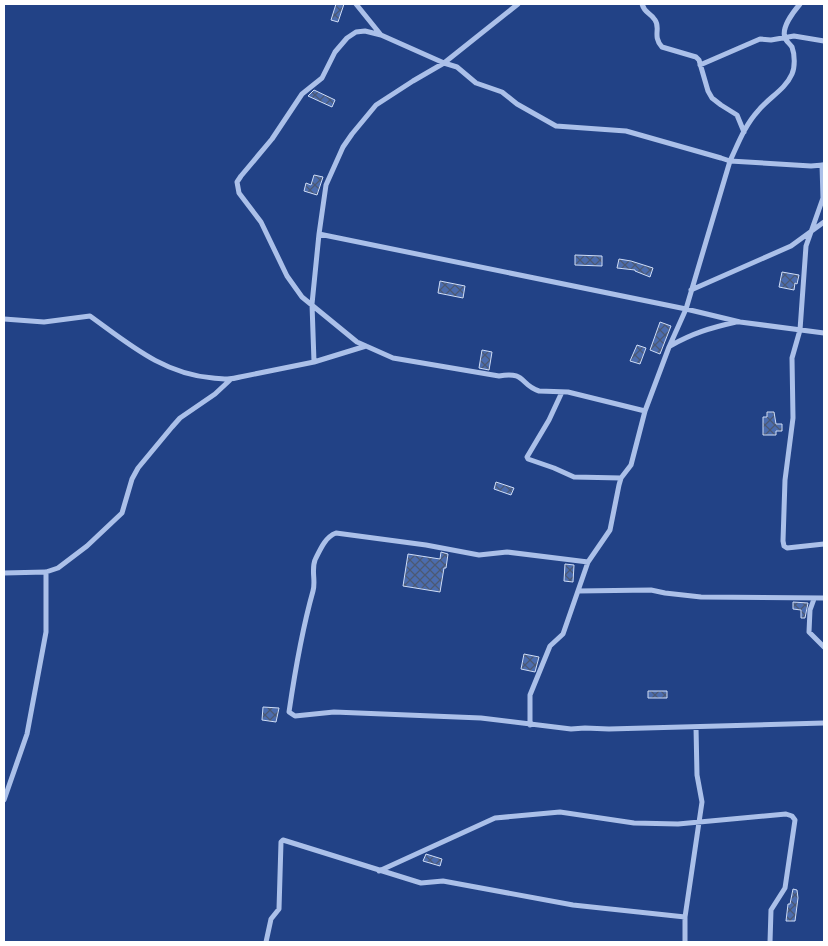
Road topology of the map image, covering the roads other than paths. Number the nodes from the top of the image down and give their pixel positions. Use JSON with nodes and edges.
{"nodes":[{"id":1,"x":356,"y":4,"type":"edge"},
{"id":2,"x":518,"y":4,"type":"edge"},
{"id":3,"x":642,"y":4,"type":"edge"},
{"id":4,"x":800,"y":4,"type":"edge"},
{"id":5,"x":381,"y":35,"type":"junction"},
{"id":6,"x":784,"y":37,"type":"junction"},
{"id":7,"x":824,"y":40,"type":"edge"},
{"id":8,"x":444,"y":63,"type":"junction"},
{"id":9,"x":700,"y":66,"type":"junction"},
{"id":10,"x":744,"y":132,"type":"junction"},
{"id":11,"x":730,"y":161,"type":"junction"},
{"id":12,"x":823,"y":165,"type":"edge"},
{"id":13,"x":824,"y":222,"type":"edge"},
{"id":14,"x":811,"y":232,"type":"junction"},
{"id":15,"x":319,"y":234,"type":"junction"},
{"id":16,"x":691,"y":290,"type":"junction"},
{"id":17,"x":312,"y":304,"type":"junction"},
{"id":18,"x":686,"y":309,"type":"junction"},
{"id":19,"x":4,"y":319,"type":"edge"},
{"id":20,"x":740,"y":322,"type":"junction"},
{"id":21,"x":800,"y":330,"type":"junction"},
{"id":22,"x":824,"y":333,"type":"edge"},
{"id":23,"x":366,"y":346,"type":"junction"},
{"id":24,"x":669,"y":347,"type":"junction"},
{"id":25,"x":314,"y":362,"type":"junction"},
{"id":26,"x":230,"y":380,"type":"junction"},
{"id":27,"x":562,"y":392,"type":"junction"},
{"id":28,"x":645,"y":411,"type":"junction"},
{"id":29,"x":622,"y":478,"type":"junction"},
{"id":30,"x":824,"y":544,"type":"edge"},
{"id":31,"x":588,"y":562,"type":"junction"},
{"id":32,"x":46,"y":572,"type":"junction"},
{"id":33,"x":4,"y":573,"type":"edge"},
{"id":34,"x":578,"y":591,"type":"junction"},
{"id":35,"x":824,"y":598,"type":"edge"},
{"id":36,"x":814,"y":599,"type":"junction"},
{"id":37,"x":824,"y":647,"type":"edge"},
{"id":38,"x":824,"y":723,"type":"edge"},
{"id":39,"x":530,"y":725,"type":"junction"},
{"id":40,"x":696,"y":727,"type":"junction"},
{"id":41,"x":4,"y":800,"type":"edge"},
{"id":42,"x":700,"y":822,"type":"junction"},
{"id":43,"x":379,"y":871,"type":"junction"},
{"id":44,"x":685,"y":917,"type":"junction"},
{"id":45,"x":266,"y":942,"type":"edge"},
{"id":46,"x":684,"y":942,"type":"edge"},
{"id":47,"x":770,"y":942,"type":"edge"}],
"edges":[{"from":1,"to":5,"type":"street"},
{"from":2,"to":8,"type":"street"},
{"from":3,"to":9,"type":"street"},
{"from":4,"to":6,"type":"street"},
{"from":5,"to":8,"type":"street"},
{"from":5,"to":17,"type":"street"},
{"from":6,"to":7,"type":"street"},
{"from":6,"to":9,"type":"street"},
{"from":6,"to":10,"type":"street"},
{"from":8,"to":11,"type":"street"},
{"from":8,"to":15,"type":"street"},
{"from":9,"to":10,"type":"street"},
{"from":10,"to":11,"type":"street"},
{"from":11,"to":12,"type":"street"},
{"from":11,"to":16,"type":"street"},
{"from":12,"to":14,"type":"street"},
{"from":13,"to":14,"type":"street"},
{"from":14,"to":16,"type":"street"},
{"from":14,"to":21,"type":"street"},
{"from":15,"to":17,"type":"street"},
{"from":15,"to":18,"type":"street"},
{"from":16,"to":18,"type":"street"},
{"from":17,"to":23,"type":"street"},
{"from":17,"to":25,"type":"street"},
{"from":18,"to":20,"type":"street"},
{"from":18,"to":24,"type":"street"},
{"from":19,"to":26,"type":"street"},
{"from":20,"to":21,"type":"street"},
{"from":20,"to":24,"type":"street"},
{"from":21,"to":22,"type":"street"},
{"from":21,"to":30,"type":"street"},
{"from":23,"to":25,"type":"street"},
{"from":23,"to":27,"type":"street"},
{"from":24,"to":28,"type":"street"},
{"from":25,"to":26,"type":"street"},
{"from":26,"to":32,"type":"street"},
{"from":27,"to":28,"type":"street"},
{"from":27,"to":29,"type":"street"},
{"from":28,"to":29,"type":"street"},
{"from":29,"to":31,"type":"street"},
{"from":31,"to":34,"type":"street"},
{"from":31,"to":39,"type":"street"},
{"from":32,"to":33,"type":"street"},
{"from":32,"to":41,"type":"street"},
{"from":34,"to":36,"type":"street"},
{"from":34,"to":39,"type":"street"},
{"from":35,"to":36,"type":"street"},
{"from":36,"to":37,"type":"street"},
{"from":38,"to":40,"type":"street"},
{"from":39,"to":40,"type":"street"},
{"from":40,"to":42,"type":"street"},
{"from":42,"to":43,"type":"street"},
{"from":42,"to":44,"type":"street"},
{"from":42,"to":47,"type":"street"},
{"from":43,"to":44,"type":"street"},
{"from":43,"to":45,"type":"street"},
{"from":44,"to":46,"type":"street"}]}
